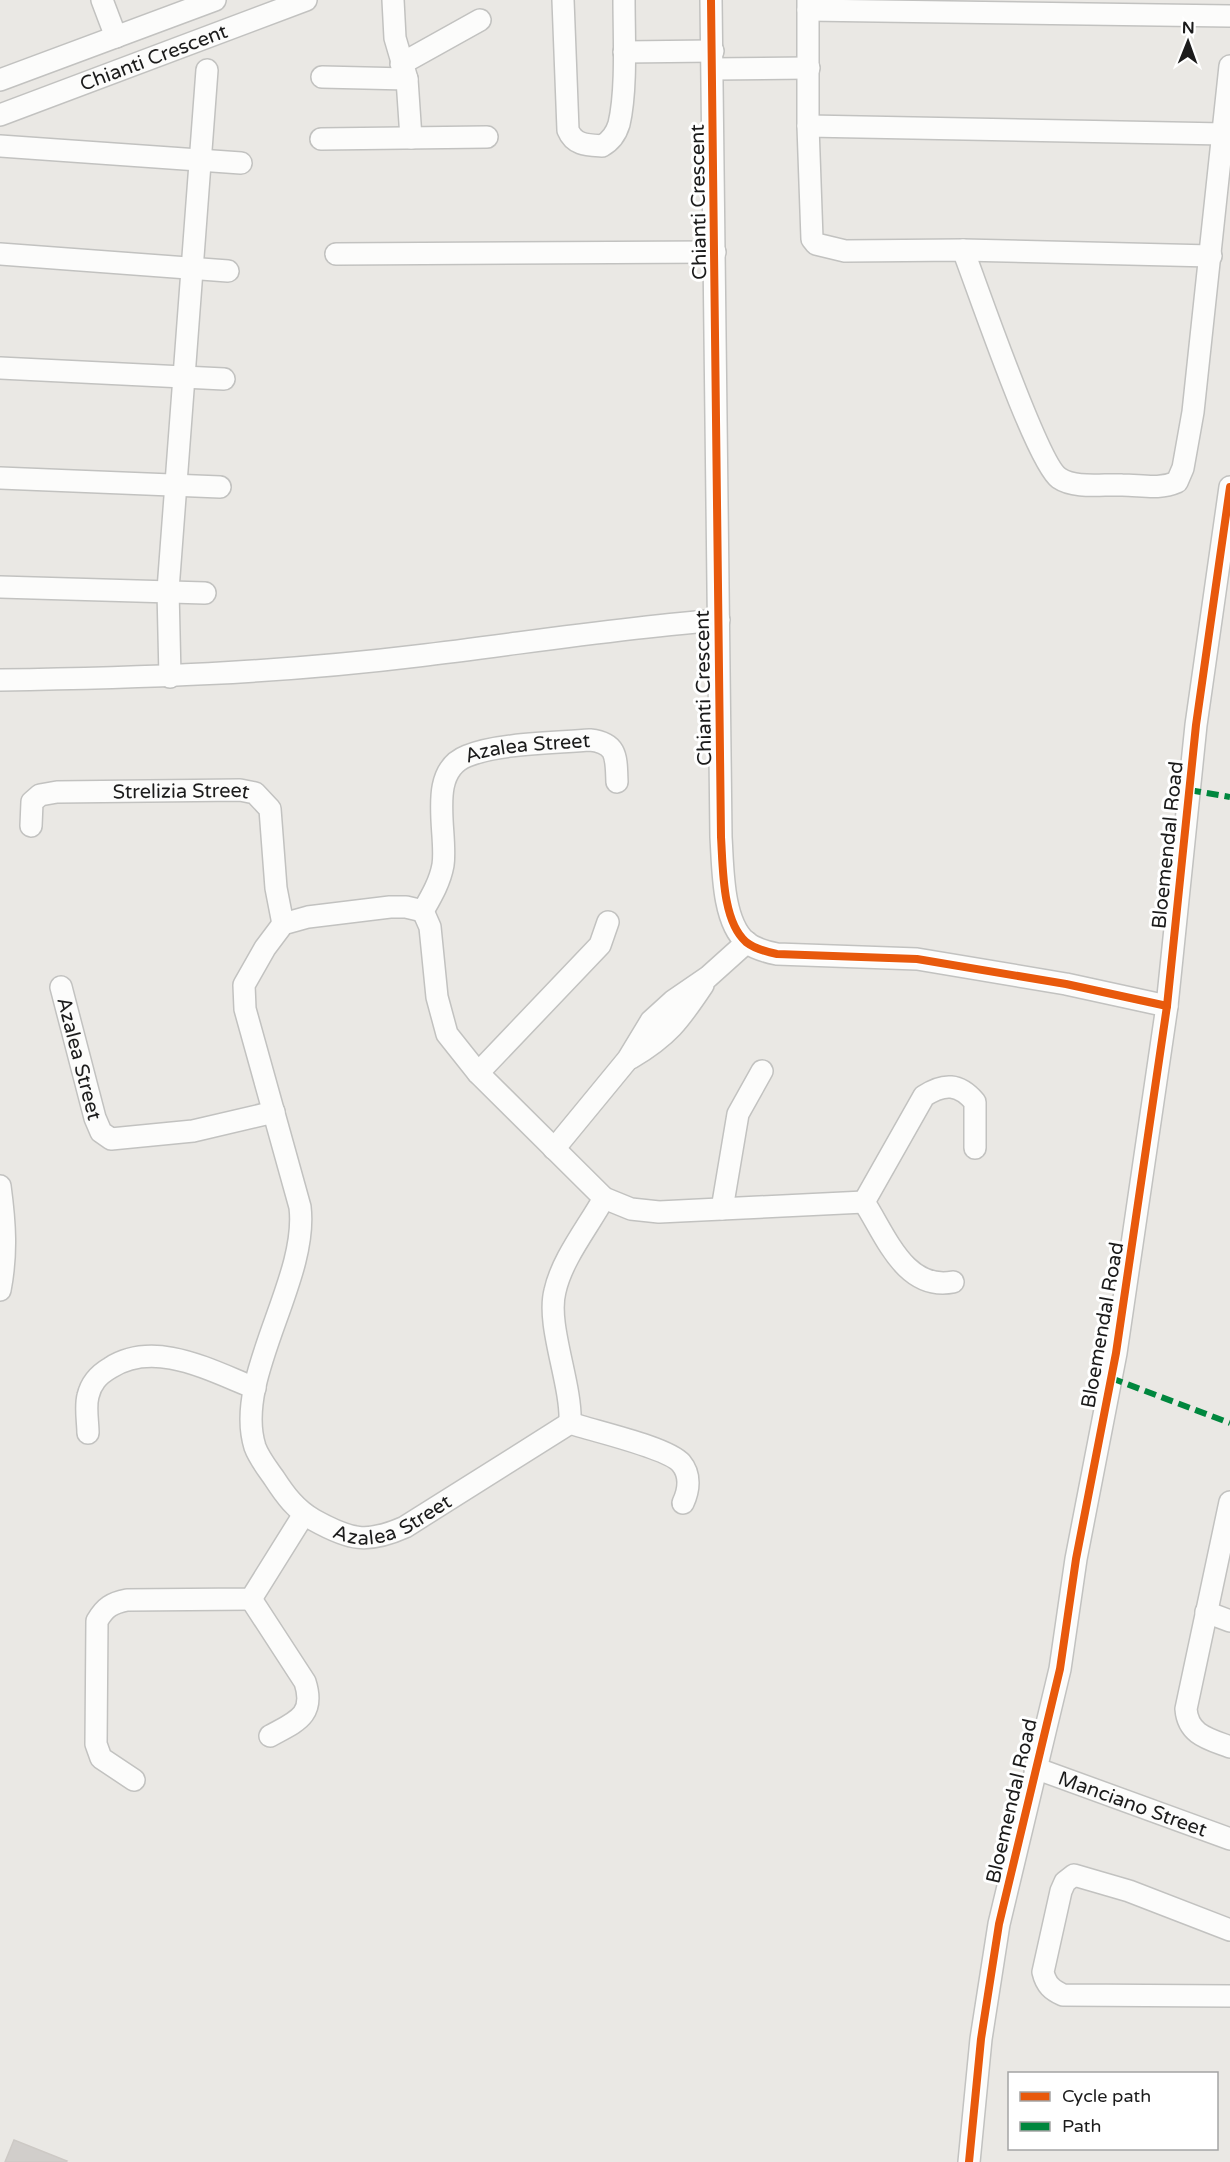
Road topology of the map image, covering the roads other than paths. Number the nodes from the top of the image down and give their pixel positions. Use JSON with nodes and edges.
{"nodes":[{"id":1,"x":102,"y":0,"type":"edge"},
{"id":2,"x":215,"y":0,"type":"edge"},
{"id":3,"x":306,"y":0,"type":"edge"},
{"id":4,"x":393,"y":0,"type":"edge"},
{"id":5,"x":563,"y":0,"type":"edge"},
{"id":6,"x":624,"y":0,"type":"edge"},
{"id":7,"x":711,"y":0,"type":"edge"},
{"id":8,"x":808,"y":5,"type":"edge"},
{"id":9,"x":1230,"y":16,"type":"edge"},
{"id":10,"x":480,"y":20,"type":"dead end"},
{"id":11,"x":116,"y":37,"type":"junction"},
{"id":12,"x":624,"y":52,"type":"junction"},
{"id":13,"x":713,"y":60,"type":"junction"},
{"id":14,"x":1230,"y":66,"type":"edge"},
{"id":15,"x":809,"y":68,"type":"junction"},
{"id":16,"x":207,"y":70,"type":"dead end"},
{"id":17,"x":404,"y":72,"type":"junction"},
{"id":18,"x":322,"y":77,"type":"dead end"},
{"id":19,"x":0,"y":80,"type":"edge"},
{"id":20,"x":0,"y":115,"type":"edge"},
{"id":21,"x":808,"y":126,"type":"junction"},
{"id":22,"x":1224,"y":134,"type":"junction"},
{"id":23,"x":487,"y":137,"type":"dead end"},
{"id":24,"x":411,"y":138,"type":"junction"},
{"id":25,"x":321,"y":139,"type":"dead end"},
{"id":26,"x":0,"y":146,"type":"edge"},
{"id":27,"x":200,"y":160,"type":"junction"},
{"id":28,"x":241,"y":164,"type":"dead end"},
{"id":29,"x":963,"y":250,"type":"junction"},
{"id":30,"x":715,"y":252,"type":"junction"},
{"id":31,"x":0,"y":254,"type":"edge"},
{"id":32,"x":336,"y":255,"type":"dead end"},
{"id":33,"x":1211,"y":256,"type":"junction"},
{"id":34,"x":192,"y":268,"type":"junction"},
{"id":35,"x":228,"y":271,"type":"dead end"},
{"id":36,"x":0,"y":368,"type":"edge"},
{"id":37,"x":184,"y":375,"type":"junction"},
{"id":38,"x":224,"y":379,"type":"dead end"},
{"id":39,"x":0,"y":477,"type":"edge"},
{"id":40,"x":176,"y":483,"type":"junction"},
{"id":41,"x":220,"y":487,"type":"dead end"},
{"id":42,"x":1230,"y":487,"type":"edge"},
{"id":43,"x":0,"y":587,"type":"edge"},
{"id":44,"x":168,"y":590,"type":"junction"},
{"id":45,"x":205,"y":593,"type":"dead end"},
{"id":46,"x":719,"y":620,"type":"junction"},
{"id":47,"x":170,"y":677,"type":"junction"},
{"id":48,"x":0,"y":680,"type":"edge"},
{"id":49,"x":617,"y":782,"type":"dead end"},
{"id":50,"x":31,"y":826,"type":"dead end"},
{"id":51,"x":423,"y":911,"type":"junction"},
{"id":52,"x":608,"y":922,"type":"dead end"},
{"id":53,"x":283,"y":924,"type":"junction"},
{"id":54,"x":747,"y":942,"type":"junction"},
{"id":55,"x":61,"y":987,"type":"dead end"},
{"id":56,"x":1167,"y":1006,"type":"junction"},
{"id":57,"x":762,"y":1071,"type":"dead end"},
{"id":58,"x":478,"y":1073,"type":"junction"},
{"id":59,"x":274,"y":1112,"type":"junction"},
{"id":60,"x":975,"y":1148,"type":"dead end"},
{"id":61,"x":554,"y":1149,"type":"junction"},
{"id":62,"x":0,"y":1186,"type":"edge"},
{"id":63,"x":604,"y":1198,"type":"junction"},
{"id":64,"x":864,"y":1202,"type":"junction"},
{"id":65,"x":722,"y":1209,"type":"junction"},
{"id":66,"x":952,"y":1282,"type":"dead end"},
{"id":67,"x":0,"y":1290,"type":"edge"},
{"id":68,"x":255,"y":1388,"type":"junction"},
{"id":69,"x":570,"y":1423,"type":"junction"},
{"id":70,"x":88,"y":1433,"type":"dead end"},
{"id":71,"x":1230,"y":1502,"type":"edge"},
{"id":72,"x":683,"y":1503,"type":"dead end"},
{"id":73,"x":304,"y":1514,"type":"junction"},
{"id":74,"x":251,"y":1599,"type":"junction"},
{"id":75,"x":1206,"y":1612,"type":"junction"},
{"id":76,"x":1230,"y":1621,"type":"edge"},
{"id":77,"x":270,"y":1736,"type":"dead end"},
{"id":78,"x":1230,"y":1747,"type":"edge"},
{"id":79,"x":1035,"y":1768,"type":"junction"},
{"id":80,"x":134,"y":1780,"type":"dead end"},
{"id":81,"x":1230,"y":1839,"type":"edge"},
{"id":82,"x":1230,"y":1930,"type":"edge"},
{"id":83,"x":1230,"y":1996,"type":"edge"},
{"id":84,"x":969,"y":2162,"type":"edge"}],
"edges":[{"from":1,"to":11,"type":"street"},
{"from":2,"to":11,"type":"street"},
{"from":3,"to":20,"type":"street","name":"Chianti Crescent"},
{"from":4,"to":17,"type":"street"},
{"from":5,"to":12,"type":"street"},
{"from":6,"to":12,"type":"street"},
{"from":7,"to":13,"type":"street","name":"Chianti Crescent"},
{"from":8,"to":9,"type":"street"},
{"from":8,"to":15,"type":"street"},
{"from":10,"to":17,"type":"street"},
{"from":11,"to":19,"type":"street"},
{"from":12,"to":13,"type":"street"},
{"from":13,"to":15,"type":"street"},
{"from":13,"to":30,"type":"street","name":"Chianti Crescent"},
{"from":14,"to":22,"type":"street"},
{"from":15,"to":21,"type":"street"},
{"from":16,"to":27,"type":"street"},
{"from":17,"to":18,"type":"street"},
{"from":17,"to":24,"type":"street"},
{"from":21,"to":22,"type":"street"},
{"from":21,"to":29,"type":"street"},
{"from":22,"to":33,"type":"street"},
{"from":23,"to":24,"type":"street"},
{"from":24,"to":25,"type":"street"},
{"from":26,"to":27,"type":"street"},
{"from":27,"to":28,"type":"street"},
{"from":27,"to":34,"type":"street"},
{"from":29,"to":33,"type":"street"},
{"from":29,"to":33,"type":"street"},
{"from":30,"to":32,"type":"street"},
{"from":30,"to":46,"type":"street","name":"Chianti Crescent"},
{"from":31,"to":34,"type":"street"},
{"from":34,"to":35,"type":"street"},
{"from":34,"to":37,"type":"street"},
{"from":36,"to":37,"type":"street"},
{"from":37,"to":38,"type":"street"},
{"from":37,"to":40,"type":"street"},
{"from":39,"to":40,"type":"street"},
{"from":40,"to":41,"type":"street"},
{"from":40,"to":44,"type":"street"},
{"from":42,"to":56,"type":"street","name":"Bloemendal Road"},
{"from":43,"to":44,"type":"street"},
{"from":44,"to":45,"type":"street"},
{"from":44,"to":47,"type":"street"},
{"from":46,"to":47,"type":"street"},
{"from":46,"to":54,"type":"street","name":"Chianti Crescent"},
{"from":47,"to":48,"type":"street"},
{"from":49,"to":51,"type":"street","name":"Azalea Street"},
{"from":50,"to":53,"type":"street","name":"Strelizia Street"},
{"from":51,"to":53,"type":"street"},
{"from":51,"to":58,"type":"street"},
{"from":52,"to":58,"type":"street"},
{"from":53,"to":59,"type":"street","name":"Azalea Street"},
{"from":54,"to":56,"type":"street"},
{"from":54,"to":61,"type":"street"},
{"from":55,"to":59,"type":"street","name":"Azalea Street"},
{"from":56,"to":79,"type":"street","name":"Bloemendal Road"},
{"from":57,"to":65,"type":"street"},
{"from":58,"to":61,"type":"street"},
{"from":59,"to":68,"type":"street","name":"Azalea Street"},
{"from":60,"to":64,"type":"street"},
{"from":61,"to":63,"type":"street"},
{"from":62,"to":67,"type":"street"},
{"from":63,"to":65,"type":"street"},
{"from":63,"to":69,"type":"street"},
{"from":64,"to":65,"type":"street"},
{"from":64,"to":66,"type":"street"},
{"from":68,"to":70,"type":"street"},
{"from":68,"to":73,"type":"street","name":"Azalea Street"},
{"from":69,"to":72,"type":"street"},
{"from":69,"to":73,"type":"street","name":"Azalea Street"},
{"from":71,"to":75,"type":"street"},
{"from":73,"to":74,"type":"street"},
{"from":74,"to":77,"type":"street"},
{"from":74,"to":80,"type":"street"},
{"from":75,"to":76,"type":"street"},
{"from":75,"to":78,"type":"street"},
{"from":79,"to":81,"type":"street","name":"Manciano Street"},
{"from":79,"to":84,"type":"street","name":"Bloemendal Road"},
{"from":82,"to":83,"type":"street"}]}
